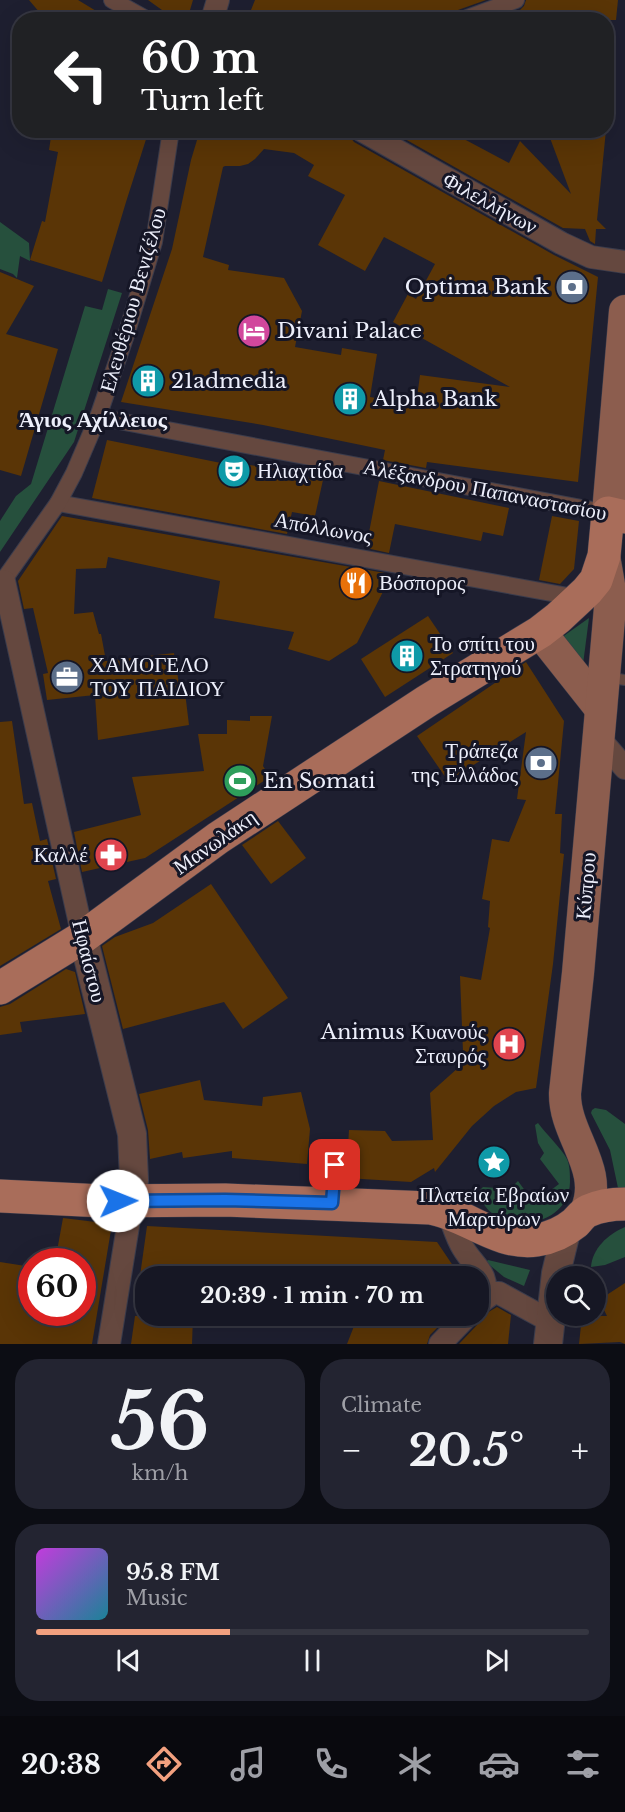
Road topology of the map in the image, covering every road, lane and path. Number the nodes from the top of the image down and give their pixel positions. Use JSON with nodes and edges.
{"nodes":[{"id":1,"x":112,"y":0,"type":"edge"},
{"id":2,"x":516,"y":0,"type":"edge"},
{"id":3,"x":134,"y":12,"type":"edge"},
{"id":4,"x":484,"y":12,"type":"edge"},
{"id":5,"x":170,"y":138,"type":"edge"},
{"id":6,"x":375,"y":138,"type":"edge"},
{"id":7,"x":625,"y":262,"type":"edge"},
{"id":8,"x":625,"y":311,"type":"edge"},
{"id":9,"x":98,"y":417,"type":"junction"},
{"id":10,"x":58,"y":503,"type":"junction"},
{"id":11,"x":616,"y":515,"type":"edge"},
{"id":12,"x":604,"y":556,"type":"junction"},
{"id":13,"x":2,"y":583,"type":"edge"},
{"id":14,"x":579,"y":598,"type":"junction"},
{"id":15,"x":540,"y":632,"type":"junction"},
{"id":16,"x":614,"y":678,"type":"edge"},
{"id":17,"x":600,"y":723,"type":"junction"},
{"id":18,"x":625,"y":768,"type":"edge"},
{"id":19,"x":82,"y":937,"type":"junction"},
{"id":20,"x":0,"y":988,"type":"edge"},
{"id":21,"x":335,"y":1165,"type":"dead end"},
{"id":22,"x":0,"y":1196,"type":"edge"},
{"id":23,"x":132,"y":1201,"type":"junction"},
{"id":24,"x":332,"y":1203,"type":"junction"},
{"id":25,"x":625,"y":1204,"type":"edge"},
{"id":26,"x":448,"y":1212,"type":"junction"},
{"id":27,"x":577,"y":1220,"type":"junction"},
{"id":28,"x":477,"y":1266,"type":"edge"},
{"id":29,"x":489,"y":1296,"type":"edge"},
{"id":30,"x":457,"y":1326,"type":"edge"},
{"id":31,"x":549,"y":1333,"type":"edge"},
{"id":32,"x":110,"y":1344,"type":"edge"},
{"id":33,"x":440,"y":1344,"type":"edge"}],
"edges":[{"from":1,"to":3,"type":"street"},
{"from":2,"to":4,"type":"street"},
{"from":5,"to":9,"type":"street","name":"Ελευθέριου Βενιζέλου"},
{"from":6,"to":7,"type":"street","name":"Φιλελλήνων"},
{"from":8,"to":11,"type":"main road","name":"Κύπρου"},
{"from":9,"to":10,"type":"street","name":"Ελευθέριου Βενιζέλου"},
{"from":9,"to":11,"type":"street","name":"Αλέξανδρου Παπαναστασίου"},
{"from":10,"to":13,"type":"street","name":"Ελευθέριου Βενιζέλου"},
{"from":10,"to":14,"type":"street","name":"Απόλλωνος"},
{"from":11,"to":12,"type":"main road","name":"Κύπρου"},
{"from":12,"to":14,"type":"main road","name":"Κύπρου"},
{"from":12,"to":16,"type":"main road","name":"Κύπρου"},
{"from":13,"to":19,"type":"street","name":"Ηφαίστου"},
{"from":14,"to":15,"type":"main road","name":"Μανωλάκη"},
{"from":15,"to":17,"type":"main road"},
{"from":15,"to":19,"type":"main road","name":"Μανωλάκη"},
{"from":16,"to":17,"type":"main road","name":"Κύπρου"},
{"from":17,"to":18,"type":"street"},
{"from":17,"to":27,"type":"main road","name":"Κύπρου"},
{"from":19,"to":20,"type":"main road","name":"Μανωλάκη"},
{"from":19,"to":23,"type":"street","name":"Ηφαίστου"},
{"from":21,"to":24,"type":"lane"},
{"from":22,"to":23,"type":"main road"},
{"from":23,"to":24,"type":"main road"},
{"from":23,"to":32,"type":"street","name":"Ηφαίστου"},
{"from":24,"to":26,"type":"main road"},
{"from":25,"to":27,"type":"main road"},
{"from":26,"to":27,"type":"main road"},
{"from":26,"to":28,"type":"street"},
{"from":27,"to":31,"type":"street","name":"Κύπρου"},
{"from":29,"to":31,"type":"street"},
{"from":30,"to":33,"type":"street"}]}
